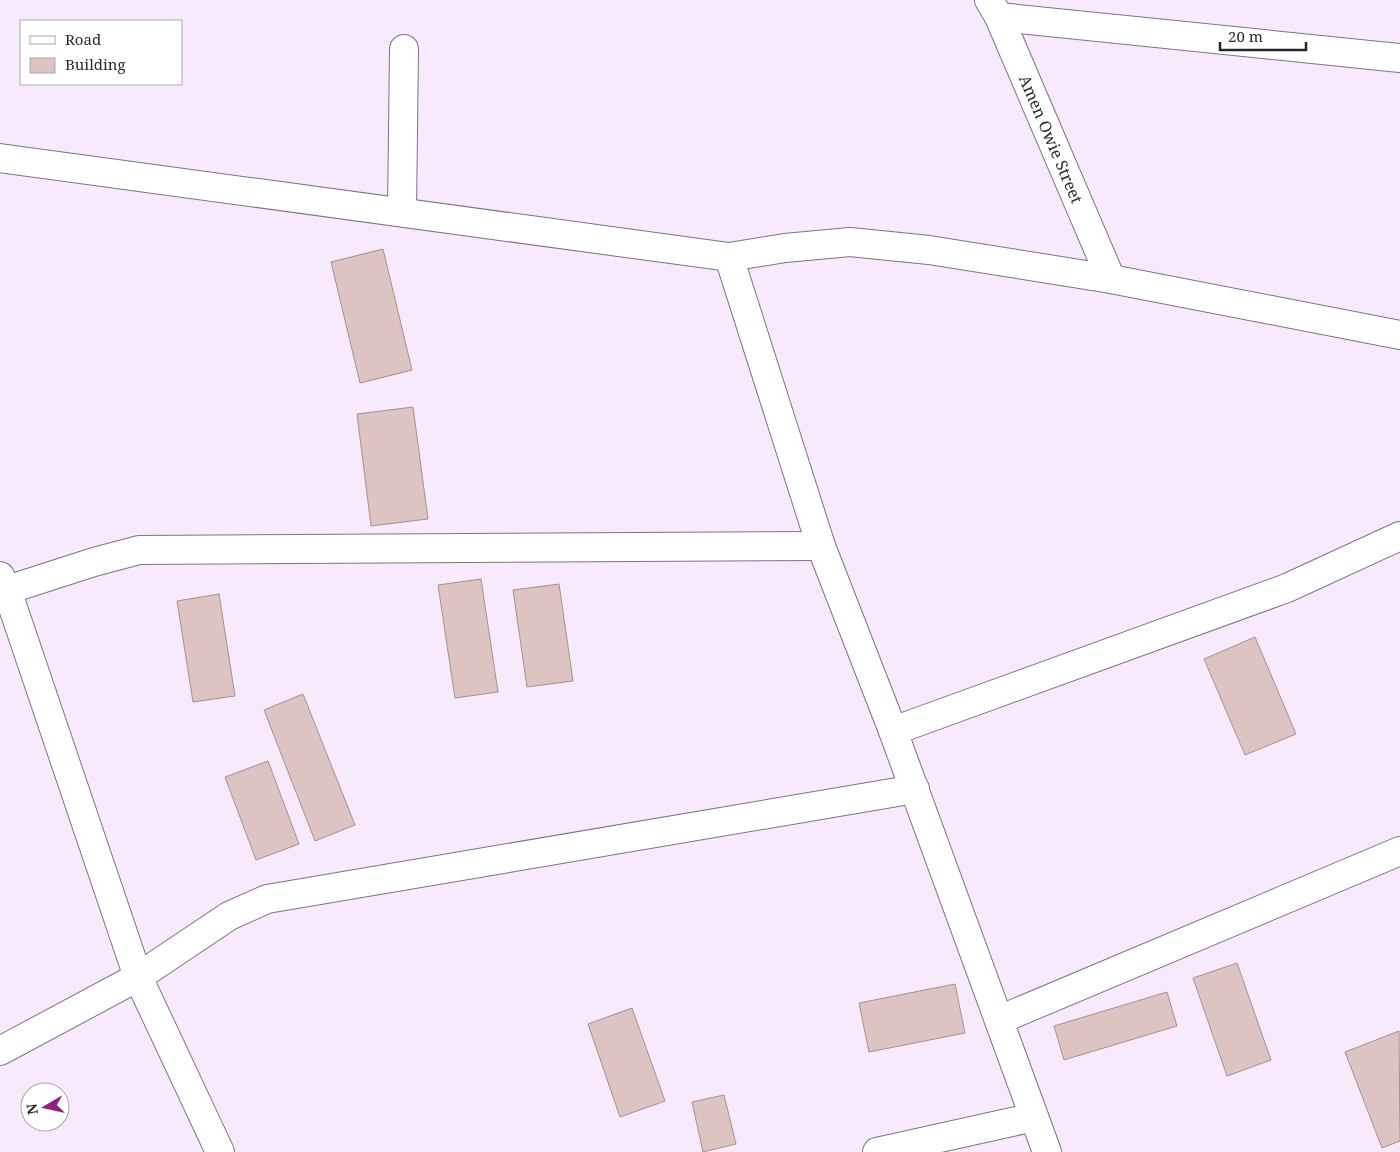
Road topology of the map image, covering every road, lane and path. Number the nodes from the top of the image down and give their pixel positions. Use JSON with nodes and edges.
{"nodes":[{"id":1,"x":994,"y":8,"type":"edge"},
{"id":2,"x":404,"y":49,"type":"dead end"},
{"id":3,"x":1400,"y":58,"type":"edge"},
{"id":4,"x":0,"y":158,"type":"edge"},
{"id":5,"x":402,"y":212,"type":"junction"},
{"id":6,"x":729,"y":257,"type":"junction"},
{"id":7,"x":1111,"y":279,"type":"junction"},
{"id":8,"x":1400,"y":335,"type":"edge"},
{"id":9,"x":1400,"y":536,"type":"edge"},
{"id":10,"x":821,"y":546,"type":"junction"},
{"id":11,"x":2,"y":587,"type":"edge"},
{"id":12,"x":893,"y":731,"type":"junction"},
{"id":13,"x":915,"y":789,"type":"junction"},
{"id":14,"x":1400,"y":850,"type":"edge"},
{"id":15,"x":138,"y":977,"type":"junction"},
{"id":16,"x":999,"y":1020,"type":"junction"},
{"id":17,"x":0,"y":1051,"type":"edge"},
{"id":18,"x":1034,"y":1117,"type":"junction"},
{"id":19,"x":220,"y":1152,"type":"edge"},
{"id":20,"x":877,"y":1152,"type":"edge"},
{"id":21,"x":1047,"y":1152,"type":"edge"}],
"edges":[{"from":1,"to":3,"type":"street"},
{"from":1,"to":7,"type":"street","name":"Amen Owie Street"},
{"from":2,"to":5,"type":"street"},
{"from":4,"to":5,"type":"street"},
{"from":5,"to":6,"type":"street"},
{"from":6,"to":7,"type":"street"},
{"from":6,"to":10,"type":"street"},
{"from":7,"to":8,"type":"street"},
{"from":9,"to":12,"type":"street"},
{"from":10,"to":11,"type":"street"},
{"from":10,"to":12,"type":"street"},
{"from":11,"to":15,"type":"street"},
{"from":12,"to":13,"type":"street"},
{"from":13,"to":15,"type":"street"},
{"from":13,"to":16,"type":"street"},
{"from":14,"to":16,"type":"street"},
{"from":15,"to":17,"type":"street"},
{"from":15,"to":19,"type":"street"},
{"from":16,"to":18,"type":"street"},
{"from":18,"to":20,"type":"street"},
{"from":18,"to":21,"type":"street"}]}
